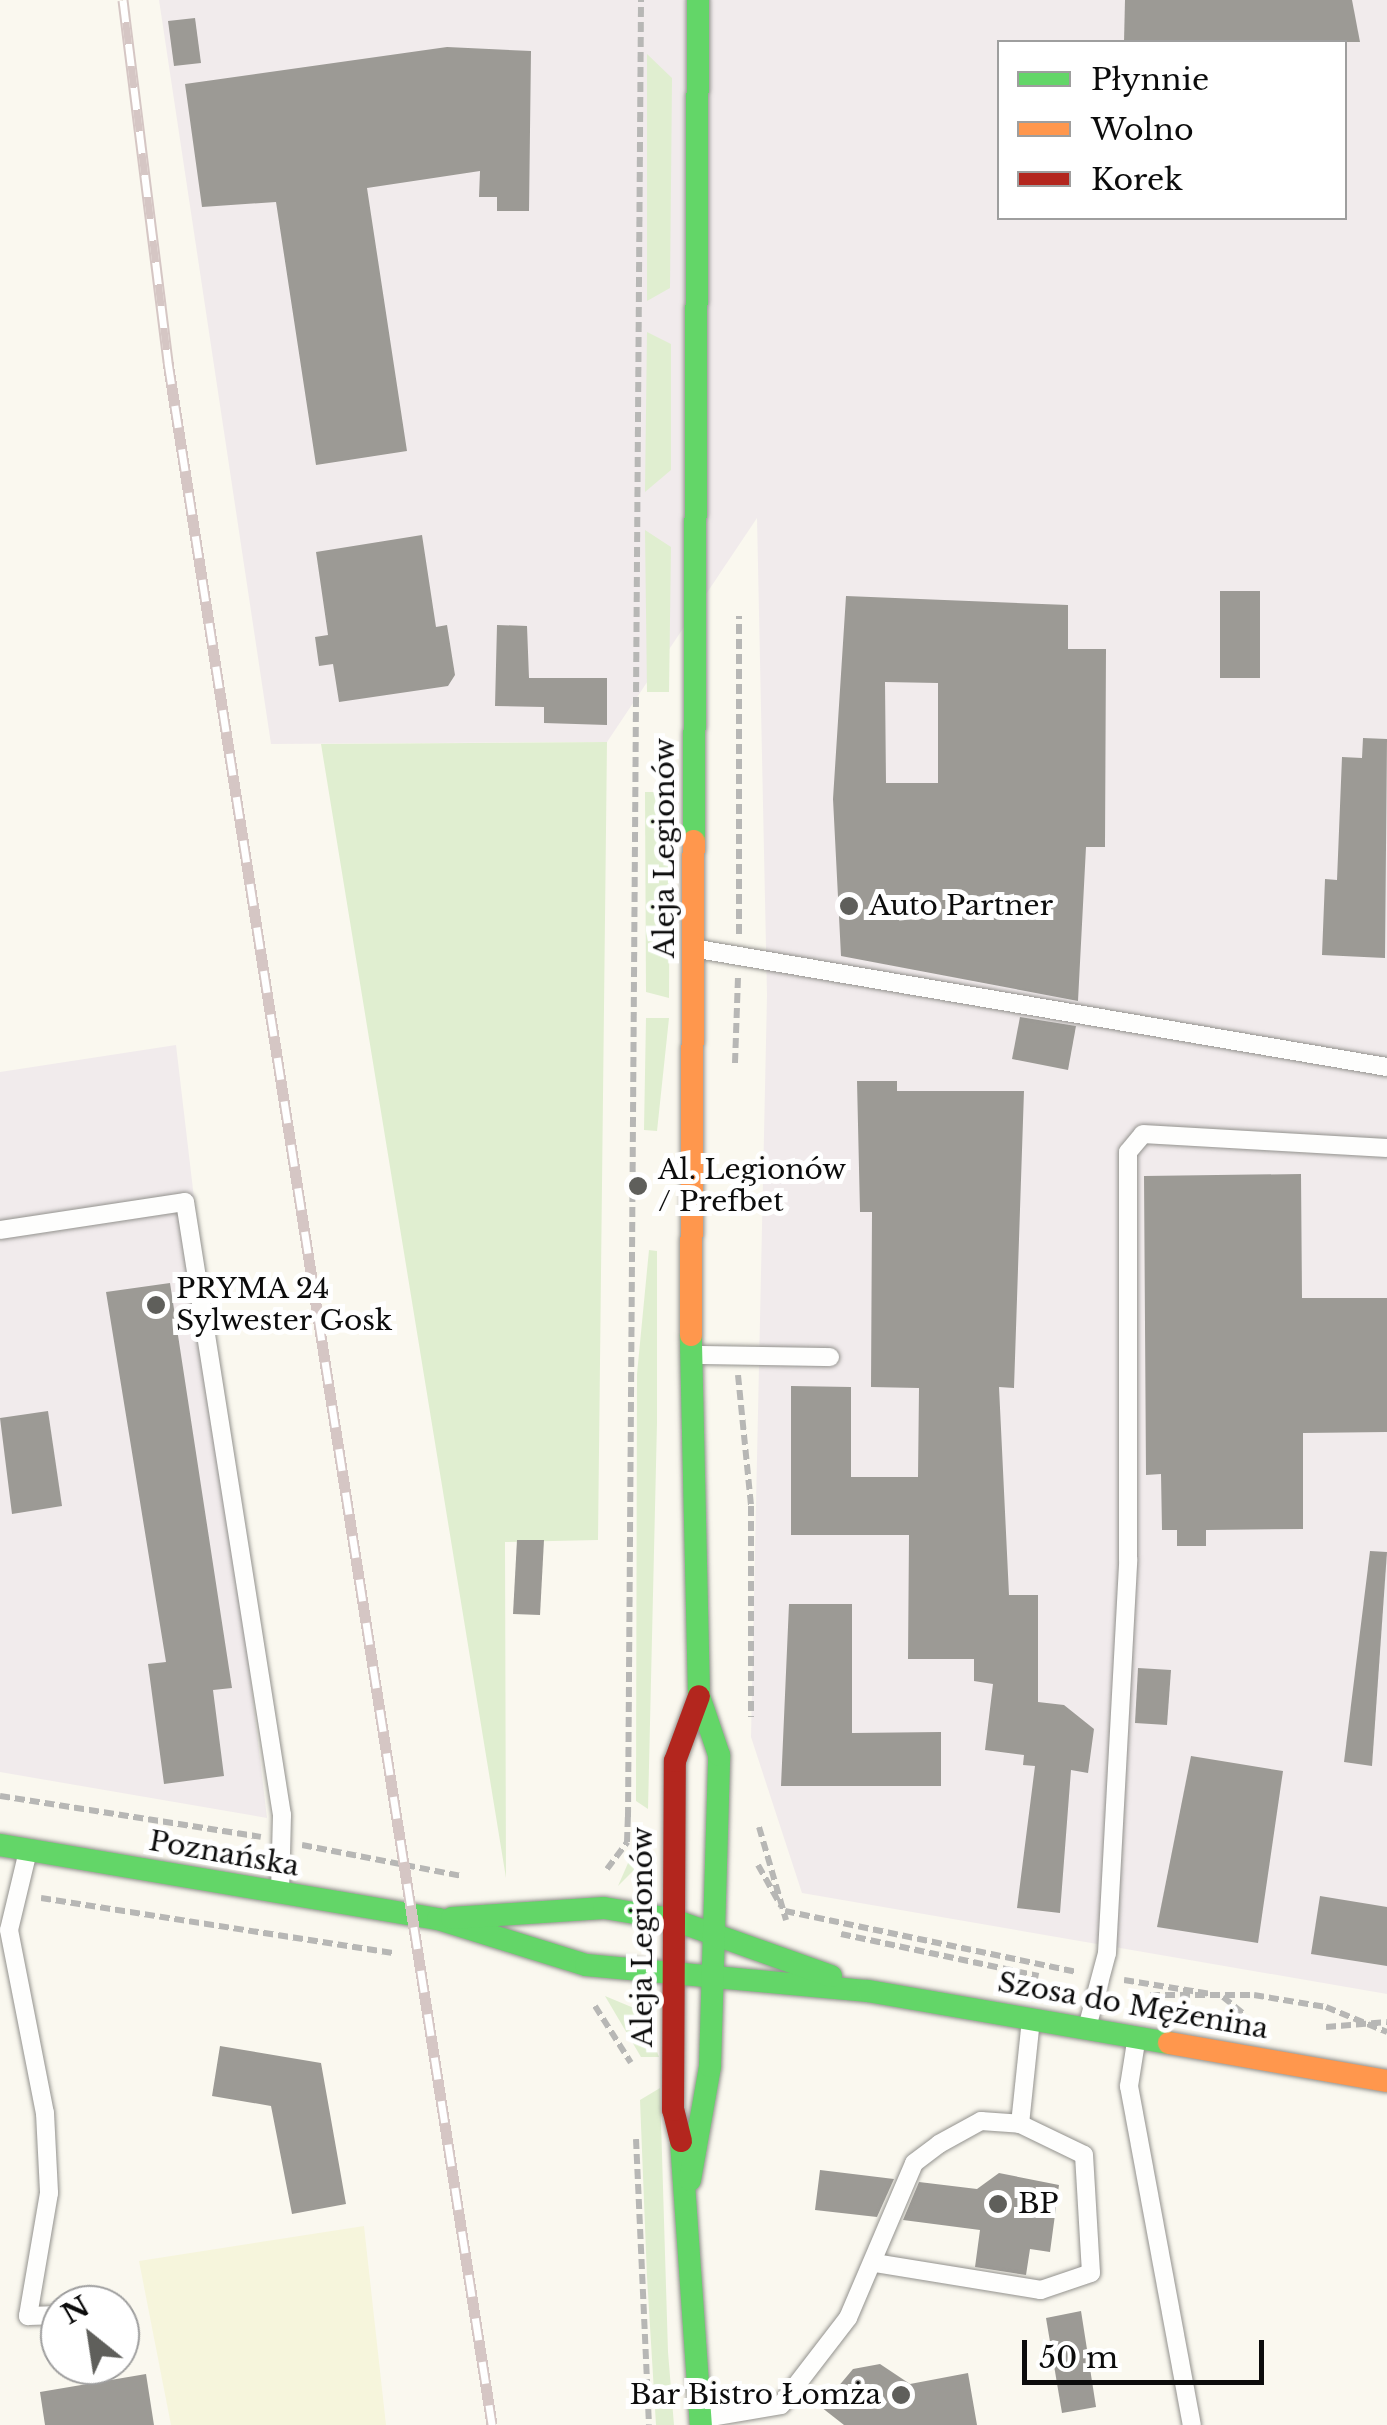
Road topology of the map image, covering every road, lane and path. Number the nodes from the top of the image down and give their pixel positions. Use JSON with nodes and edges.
{"nodes":[{"id":1,"x":641,"y":0,"type":"edge"},
{"id":2,"x":698,"y":0,"type":"edge"},
{"id":3,"x":739,"y":594,"type":"dead end"},
{"id":4,"x":694,"y":948,"type":"junction"},
{"id":5,"x":739,"y":956,"type":"junction"},
{"id":6,"x":1387,"y":1068,"type":"edge"},
{"id":7,"x":733,"y":1074,"type":"dead end"},
{"id":8,"x":1387,"y":1148,"type":"edge"},
{"id":9,"x":0,"y":1230,"type":"edge"},
{"id":10,"x":691,"y":1354,"type":"junction"},
{"id":11,"x":830,"y":1357,"type":"dead end"},
{"id":12,"x":736,"y":1358,"type":"junction"},
{"id":13,"x":700,"y":1696,"type":"junction"},
{"id":14,"x":750,"y":1737,"type":"dead end"},
{"id":15,"x":751,"y":1818,"type":"dead end"},
{"id":16,"x":673,"y":1840,"type":"junction"},
{"id":17,"x":717,"y":1840,"type":"junction"},
{"id":18,"x":627,"y":1842,"type":"junction"},
{"id":19,"x":0,"y":1846,"type":"edge"},
{"id":20,"x":28,"y":1850,"type":"junction"},
{"id":21,"x":17,"y":1894,"type":"junction"},
{"id":22,"x":280,"y":1895,"type":"junction"},
{"id":23,"x":604,"y":1908,"type":"junction"},
{"id":24,"x":785,"y":1911,"type":"junction"},
{"id":25,"x":671,"y":1918,"type":"junction"},
{"id":26,"x":438,"y":1919,"type":"junction"},
{"id":27,"x":712,"y":1931,"type":"junction"},
{"id":28,"x":407,"y":1950,"type":"dead end"},
{"id":29,"x":598,"y":1966,"type":"junction"},
{"id":30,"x":672,"y":1974,"type":"junction"},
{"id":31,"x":711,"y":1977,"type":"junction"},
{"id":32,"x":1096,"y":1987,"type":"junction"},
{"id":33,"x":868,"y":1991,"type":"junction"},
{"id":34,"x":581,"y":1996,"type":"dead end"},
{"id":35,"x":594,"y":2004,"type":"junction"},
{"id":36,"x":1031,"y":2019,"type":"junction"},
{"id":37,"x":1087,"y":2029,"type":"junction"},
{"id":38,"x":1387,"y":2032,"type":"edge"},
{"id":39,"x":1137,"y":2037,"type":"junction"},
{"id":40,"x":634,"y":2068,"type":"dead end"},
{"id":41,"x":1387,"y":2081,"type":"edge"},
{"id":42,"x":1020,"y":2124,"type":"junction"},
{"id":43,"x":636,"y":2125,"type":"dead end"},
{"id":44,"x":690,"y":2180,"type":"junction"},
{"id":45,"x":874,"y":2263,"type":"junction"},
{"id":46,"x":40,"y":2315,"type":"edge"},
{"id":47,"x":701,"y":2421,"type":"edge"},
{"id":48,"x":648,"y":2425,"type":"edge"},
{"id":49,"x":1192,"y":2425,"type":"edge"}],
"edges":[{"from":1,"to":18,"type":"path"},
{"from":2,"to":4,"type":"main road","name":"Aleja Legionów"},
{"from":3,"to":5,"type":"path"},
{"from":4,"to":5,"type":"lane"},
{"from":4,"to":10,"type":"main road","name":"Aleja Legionów"},
{"from":5,"to":6,"type":"lane"},
{"from":5,"to":7,"type":"path"},
{"from":8,"to":32,"type":"lane"},
{"from":9,"to":22,"type":"lane"},
{"from":10,"to":12,"type":"lane"},
{"from":10,"to":13,"type":"main road","name":"Aleja Legionów"},
{"from":11,"to":12,"type":"lane"},
{"from":12,"to":14,"type":"path"},
{"from":13,"to":16,"type":"main road","name":"Aleja Legionów"},
{"from":13,"to":17,"type":"main road","name":"Aleja Legionów"},
{"from":15,"to":24,"type":"path"},
{"from":16,"to":18,"type":"path"},
{"from":16,"to":25,"type":"main road","name":"Aleja Legionów"},
{"from":17,"to":24,"type":"path"},
{"from":17,"to":27,"type":"main road","name":"Aleja Legionów"},
{"from":18,"to":23,"type":"path"},
{"from":19,"to":20,"type":"main road","name":"Poznańska"},
{"from":20,"to":21,"type":"lane"},
{"from":20,"to":22,"type":"main road","name":"Poznańska"},
{"from":21,"to":28,"type":"path"},
{"from":21,"to":46,"type":"lane"},
{"from":22,"to":26,"type":"main road","name":"Poznańska"},
{"from":23,"to":25,"type":"main road","name":"Poznańska"},
{"from":23,"to":26,"type":"main road","name":"Poznańska"},
{"from":24,"to":32,"type":"path"},
{"from":25,"to":27,"type":"main road","name":"Szosa do Mężenina"},
{"from":25,"to":30,"type":"main road","name":"Aleja Legionów"},
{"from":26,"to":29,"type":"main road","name":"Poznańska"},
{"from":27,"to":31,"type":"main road","name":"Aleja Legionów"},
{"from":27,"to":33,"type":"main road","name":"Szosa do Mężenina"},
{"from":29,"to":30,"type":"main road","name":"Poznańska"},
{"from":29,"to":35,"type":"path"},
{"from":30,"to":31,"type":"main road","name":"Szosa do Mężenina"},
{"from":30,"to":44,"type":"main road","name":"Aleja Legionów"},
{"from":31,"to":33,"type":"main road","name":"Szosa do Mężenina"},
{"from":31,"to":44,"type":"main road","name":"Aleja Legionów"},
{"from":32,"to":37,"type":"lane"},
{"from":32,"to":38,"type":"path"},
{"from":33,"to":36,"type":"main road","name":"Szosa do Mężenina"},
{"from":34,"to":35,"type":"path"},
{"from":35,"to":40,"type":"path"},
{"from":36,"to":37,"type":"main road","name":"Szosa do Mężenina"},
{"from":36,"to":42,"type":"lane"},
{"from":37,"to":39,"type":"main road","name":"Szosa do Mężenina"},
{"from":39,"to":41,"type":"main road","name":"Szosa do Mężenina"},
{"from":39,"to":49,"type":"lane"},
{"from":42,"to":45,"type":"lane"},
{"from":42,"to":45,"type":"lane"},
{"from":43,"to":48,"type":"path"},
{"from":44,"to":47,"type":"main road","name":"Aleja Legionów"},
{"from":45,"to":47,"type":"lane"}]}
